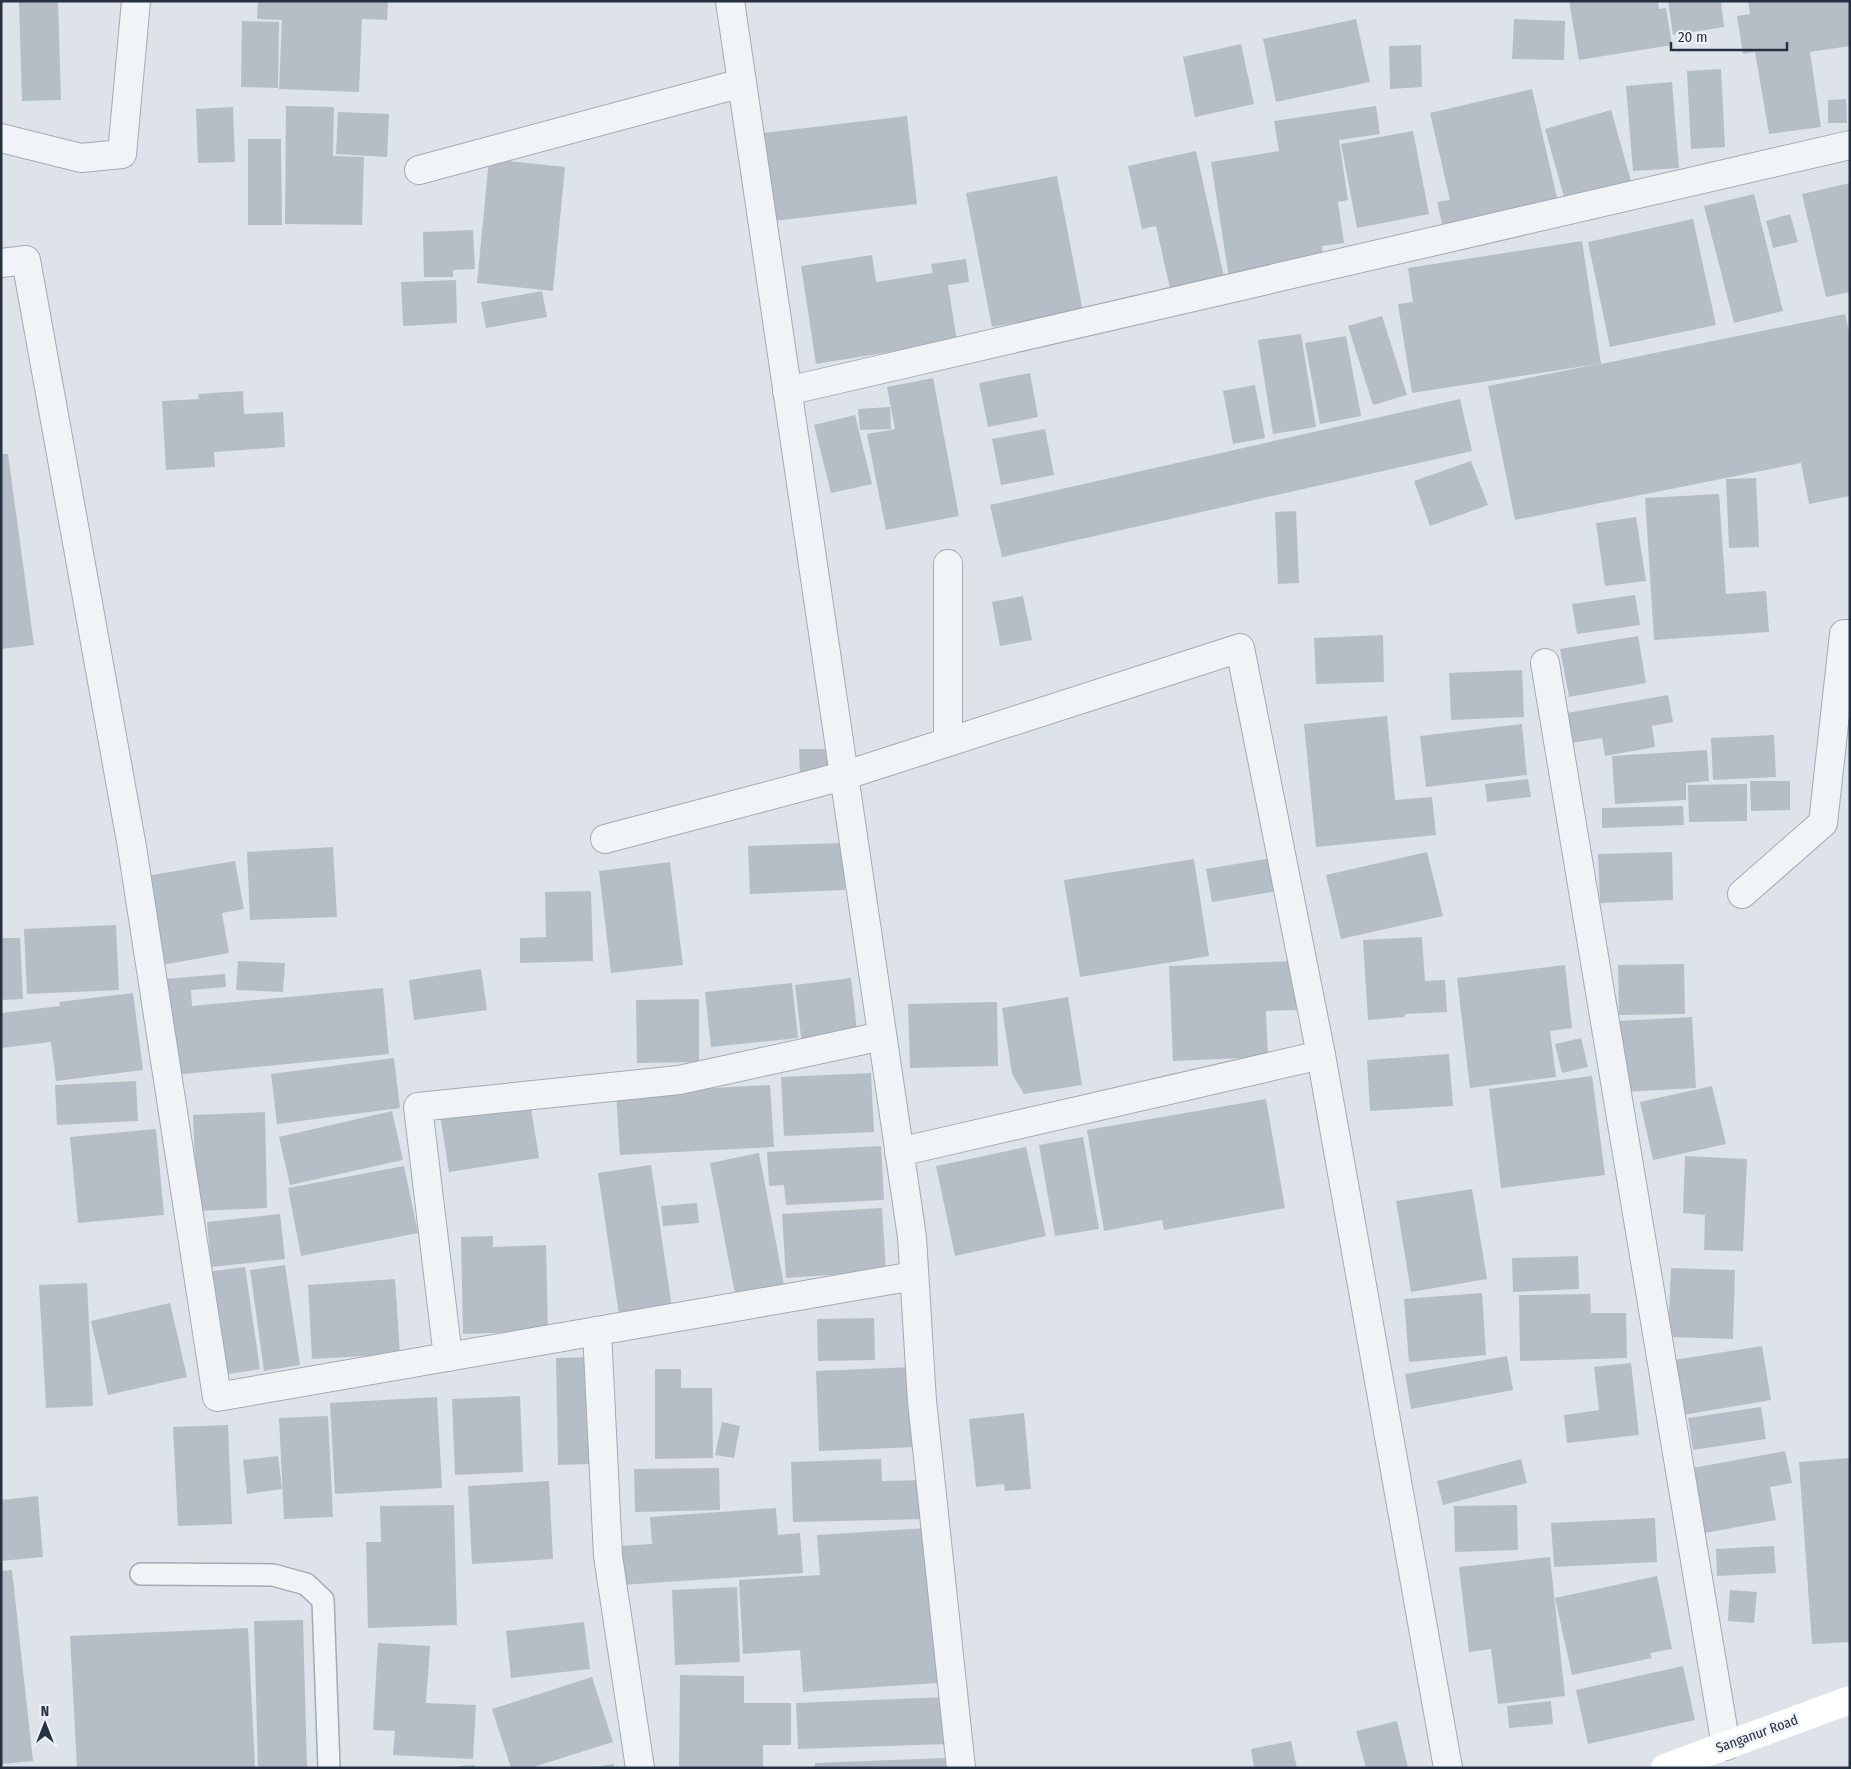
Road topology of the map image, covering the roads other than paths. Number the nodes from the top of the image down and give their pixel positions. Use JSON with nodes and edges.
{"nodes":[{"id":1,"x":136,"y":1,"type":"edge"},
{"id":2,"x":730,"y":1,"type":"edge"},
{"id":3,"x":742,"y":83,"type":"junction"},
{"id":4,"x":1,"y":138,"type":"edge"},
{"id":5,"x":1850,"y":145,"type":"edge"},
{"id":6,"x":419,"y":170,"type":"dead end"},
{"id":7,"x":1,"y":263,"type":"edge"},
{"id":8,"x":787,"y":391,"type":"junction"},
{"id":9,"x":948,"y":564,"type":"dead end"},
{"id":10,"x":1850,"y":634,"type":"edge"},
{"id":11,"x":1545,"y":663,"type":"dead end"},
{"id":12,"x":1843,"y":714,"type":"edge"},
{"id":13,"x":948,"y":742,"type":"junction"},
{"id":14,"x":843,"y":776,"type":"junction"},
{"id":15,"x":605,"y":839,"type":"dead end"},
{"id":16,"x":1742,"y":894,"type":"dead end"},
{"id":17,"x":882,"y":1036,"type":"junction"},
{"id":18,"x":1321,"y":1055,"type":"junction"},
{"id":19,"x":899,"y":1152,"type":"junction"},
{"id":20,"x":914,"y":1276,"type":"junction"},
{"id":21,"x":598,"y":1331,"type":"junction"},
{"id":22,"x":448,"y":1357,"type":"junction"},
{"id":23,"x":141,"y":1574,"type":"dead end"},
{"id":24,"x":1850,"y":1700,"type":"edge"},
{"id":25,"x":1726,"y":1746,"type":"junction"},
{"id":26,"x":1673,"y":1766,"type":"edge"},
{"id":27,"x":329,"y":1768,"type":"edge"},
{"id":28,"x":640,"y":1768,"type":"edge"},
{"id":29,"x":961,"y":1768,"type":"edge"},
{"id":30,"x":1448,"y":1768,"type":"edge"}],
"edges":[{"from":1,"to":4,"type":"street"},
{"from":2,"to":3,"type":"street"},
{"from":3,"to":6,"type":"street"},
{"from":3,"to":8,"type":"street"},
{"from":5,"to":8,"type":"street"},
{"from":7,"to":22,"type":"street"},
{"from":8,"to":14,"type":"street"},
{"from":9,"to":13,"type":"street"},
{"from":10,"to":12,"type":"street"},
{"from":11,"to":25,"type":"street"},
{"from":12,"to":16,"type":"street"},
{"from":13,"to":14,"type":"street"},
{"from":13,"to":18,"type":"street"},
{"from":14,"to":15,"type":"street"},
{"from":14,"to":17,"type":"street"},
{"from":17,"to":19,"type":"street"},
{"from":17,"to":22,"type":"street"},
{"from":18,"to":19,"type":"street"},
{"from":18,"to":30,"type":"street"},
{"from":19,"to":20,"type":"street"},
{"from":20,"to":21,"type":"street"},
{"from":20,"to":29,"type":"street"},
{"from":21,"to":22,"type":"street"},
{"from":21,"to":28,"type":"street"},
{"from":23,"to":27,"type":"lane"},
{"from":24,"to":25,"type":"main road","name":"Sanganur Road"},
{"from":25,"to":26,"type":"main road","name":"Sanganur Road"}]}
